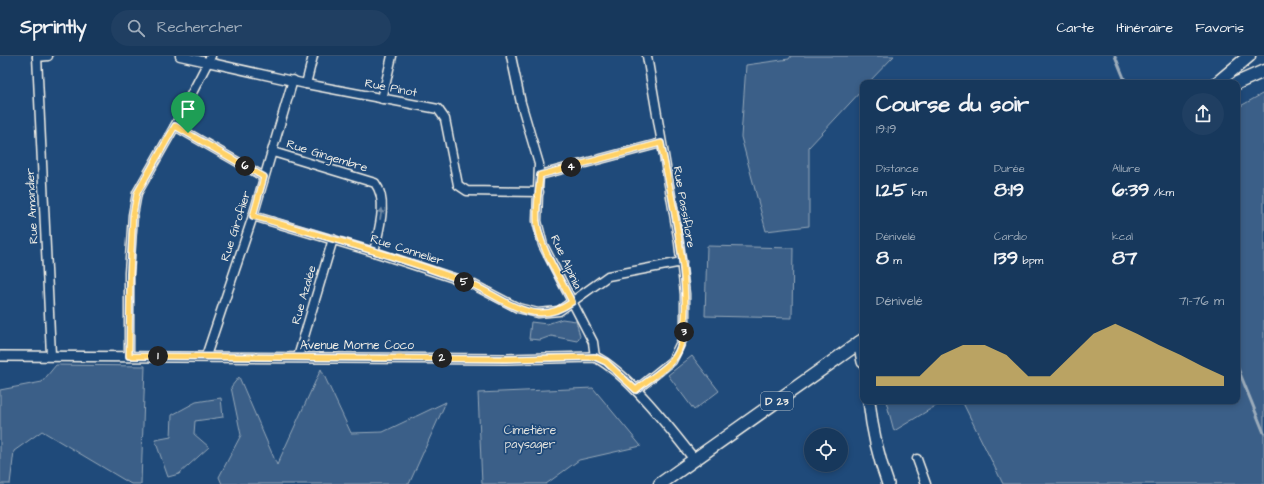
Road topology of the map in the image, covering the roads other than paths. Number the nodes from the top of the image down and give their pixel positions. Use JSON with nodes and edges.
{"nodes":[{"id":1,"x":37,"y":56,"type":"edge"},
{"id":2,"x":48,"y":56,"type":"edge"},
{"id":3,"x":180,"y":56,"type":"edge"},
{"id":4,"x":313,"y":56,"type":"edge"},
{"id":5,"x":392,"y":56,"type":"edge"},
{"id":6,"x":511,"y":56,"type":"edge"},
{"id":7,"x":647,"y":56,"type":"edge"},
{"id":8,"x":1249,"y":56,"type":"edge"},
{"id":9,"x":210,"y":59,"type":"edge"},
{"id":10,"x":1264,"y":72,"type":"edge"},
{"id":11,"x":293,"y":80,"type":"junction"},
{"id":12,"x":1221,"y":80,"type":"edge"},
{"id":13,"x":1240,"y":82,"type":"edge"},
{"id":14,"x":306,"y":84,"type":"junction"},
{"id":15,"x":382,"y":99,"type":"junction"},
{"id":16,"x":175,"y":126,"type":"junction"},
{"id":17,"x":661,"y":143,"type":"junction"},
{"id":18,"x":273,"y":152,"type":"junction"},
{"id":19,"x":540,"y":175,"type":"junction"},
{"id":20,"x":264,"y":177,"type":"junction"},
{"id":21,"x":539,"y":192,"type":"junction"},
{"id":22,"x":253,"y":216,"type":"junction"},
{"id":23,"x":333,"y":239,"type":"junction"},
{"id":24,"x":374,"y":252,"type":"junction"},
{"id":25,"x":682,"y":262,"type":"junction"},
{"id":26,"x":572,"y":302,"type":"junction"},
{"id":27,"x":860,"y":342,"type":"edge"},
{"id":28,"x":51,"y":355,"type":"junction"},
{"id":29,"x":0,"y":356,"type":"edge"},
{"id":30,"x":129,"y":356,"type":"junction"},
{"id":31,"x":206,"y":356,"type":"junction"},
{"id":32,"x":298,"y":357,"type":"junction"},
{"id":33,"x":595,"y":357,"type":"junction"},
{"id":34,"x":636,"y":390,"type":"junction"},
{"id":35,"x":869,"y":404,"type":"edge"},
{"id":36,"x":917,"y":459,"type":"dead end"},
{"id":37,"x":694,"y":460,"type":"junction"},
{"id":38,"x":660,"y":484,"type":"edge"},
{"id":39,"x":888,"y":484,"type":"edge"},
{"id":40,"x":926,"y":484,"type":"edge"}],
"edges":[{"from":1,"to":2,"type":"street"},
{"from":1,"to":28,"type":"street","name":"Rue Amandier"},
{"from":3,"to":9,"type":"street","name":"Rue Pinot"},
{"from":4,"to":14,"type":"street"},
{"from":5,"to":15,"type":"street"},
{"from":6,"to":19,"type":"street","name":"Rue Alpinia"},
{"from":7,"to":17,"type":"street","name":"Rue Passiflore"},
{"from":8,"to":12,"type":"main road"},
{"from":9,"to":11,"type":"street","name":"Rue Pinot"},
{"from":9,"to":16,"type":"street"},
{"from":10,"to":13,"type":"main road"},
{"from":11,"to":14,"type":"street","name":"Rue Pinot"},
{"from":11,"to":18,"type":"street","name":"Rue Giroflier"},
{"from":14,"to":15,"type":"street","name":"Rue Pinot"},
{"from":15,"to":21,"type":"street","name":"Rue Pinot"},
{"from":16,"to":20,"type":"street"},
{"from":16,"to":30,"type":"street"},
{"from":17,"to":19,"type":"street"},
{"from":17,"to":25,"type":"street","name":"Rue Passiflore"},
{"from":18,"to":20,"type":"street","name":"Rue Giroflier"},
{"from":24,"to":18,"type":"street","name":"Rue Gingembre","one_way":true},
{"from":19,"to":21,"type":"street","name":"Rue Alpinia"},
{"from":20,"to":22,"type":"street","name":"Rue Giroflier"},
{"from":21,"to":26,"type":"street","name":"Rue Alpinia"},
{"from":22,"to":23,"type":"street","name":"Rue Cannelier"},
{"from":22,"to":31,"type":"street","name":"Rue Giroflier"},
{"from":23,"to":24,"type":"street","name":"Rue Cannelier"},
{"from":23,"to":32,"type":"street","name":"Rue Azalée"},
{"from":24,"to":26,"type":"street","name":"Rue Cannelier"},
{"from":25,"to":26,"type":"street","name":"Rue Cannelier"},
{"from":25,"to":34,"type":"street","name":"Rue Passiflore"},
{"from":26,"to":33,"type":"street","name":"Rue Alpinia"},
{"from":27,"to":37,"type":"main road","number":"D 23"},
{"from":28,"to":29,"type":"street","name":"Avenue Morne Coco"},
{"from":28,"to":30,"type":"street","name":"Avenue Morne Coco"},
{"from":30,"to":31,"type":"street","name":"Avenue Morne Coco"},
{"from":31,"to":32,"type":"street","name":"Avenue Morne Coco"},
{"from":32,"to":33,"type":"street","name":"Avenue Morne Coco"},
{"from":33,"to":34,"type":"street"},
{"from":34,"to":37,"type":"street"},
{"from":35,"to":39,"type":"main road"},
{"from":36,"to":40,"type":"street"},
{"from":37,"to":38,"type":"main road","number":"D 23"}]}
